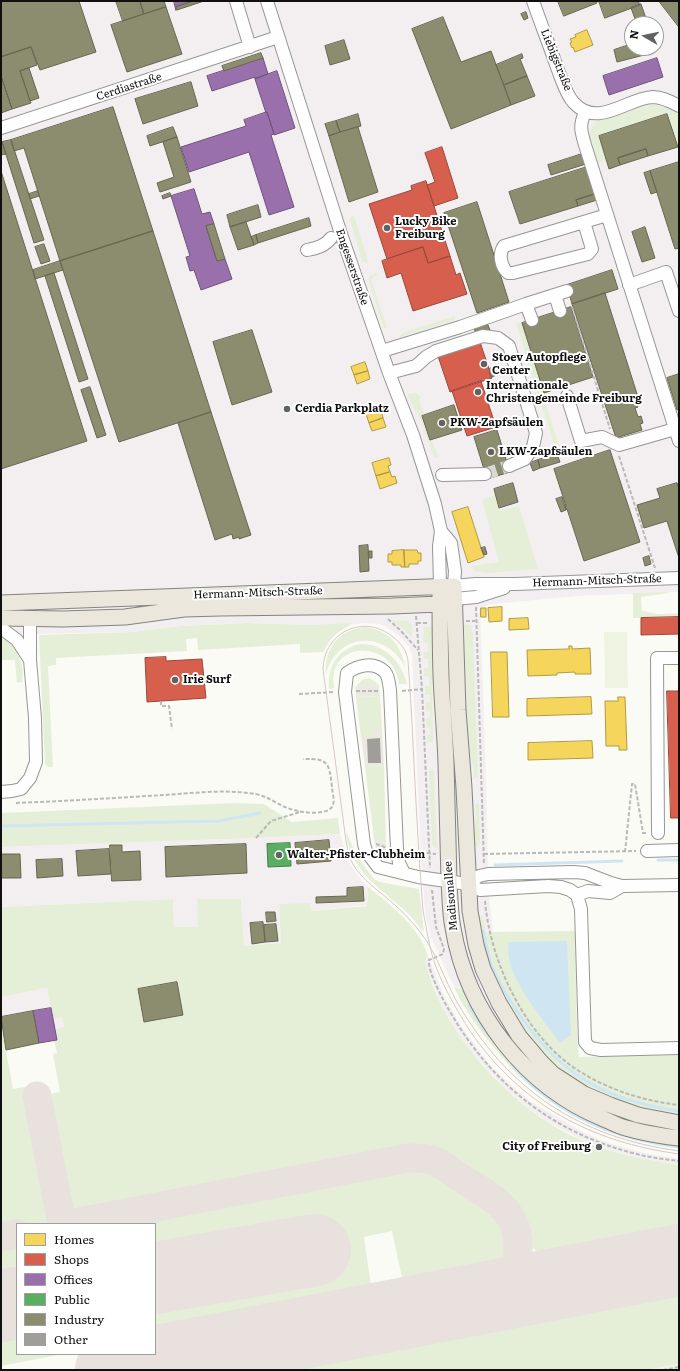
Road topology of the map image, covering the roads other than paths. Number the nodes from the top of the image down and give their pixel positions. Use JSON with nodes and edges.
{"nodes":[{"id":1,"x":236,"y":1,"type":"edge"},
{"id":2,"x":267,"y":1,"type":"edge"},
{"id":3,"x":533,"y":1,"type":"edge"},
{"id":4,"x":278,"y":37,"type":"junction"},
{"id":5,"x":253,"y":46,"type":"junction"},
{"id":6,"x":679,"y":106,"type":"edge"},
{"id":7,"x":585,"y":112,"type":"junction"},
{"id":8,"x":1,"y":128,"type":"edge"},
{"id":9,"x":607,"y":215,"type":"junction"},
{"id":10,"x":584,"y":222,"type":"junction"},
{"id":11,"x":629,"y":285,"type":"junction"},
{"id":12,"x":526,"y":304,"type":"junction"},
{"id":13,"x":560,"y":311,"type":"dead end"},
{"id":14,"x":679,"y":311,"type":"edge"},
{"id":15,"x":532,"y":320,"type":"dead end"},
{"id":16,"x":382,"y":351,"type":"junction"},
{"id":17,"x":389,"y":373,"type":"junction"},
{"id":18,"x":566,"y":396,"type":"road end"},
{"id":19,"x":675,"y":429,"type":"junction"},
{"id":20,"x":679,"y":441,"type":"edge"},
{"id":21,"x":508,"y":466,"type":"tunnel mouth"},
{"id":22,"x":485,"y":474,"type":"tunnel mouth"},
{"id":23,"x":442,"y":475,"type":"dead end"},
{"id":24,"x":679,"y":578,"type":"edge"},
{"id":25,"x":447,"y":594,"type":"junction"},
{"id":26,"x":30,"y":602,"type":"junction"},
{"id":27,"x":1,"y":603,"type":"edge"},
{"id":28,"x":1,"y":618,"type":"edge"},
{"id":29,"x":30,"y":618,"type":"junction"},
{"id":30,"x":1,"y":628,"type":"edge"},
{"id":31,"x":679,"y":658,"type":"edge"},
{"id":32,"x":30,"y":660,"type":"junction"},
{"id":33,"x":1,"y":792,"type":"edge"},
{"id":34,"x":658,"y":833,"type":"road end"},
{"id":35,"x":679,"y":850,"type":"edge"},
{"id":36,"x":647,"y":851,"type":"dead end"},
{"id":37,"x":404,"y":874,"type":"junction"},
{"id":38,"x":449,"y":882,"type":"junction"},
{"id":39,"x":468,"y":884,"type":"junction"},
{"id":40,"x":679,"y":885,"type":"edge"},
{"id":41,"x":622,"y":886,"type":"junction"},
{"id":42,"x":577,"y":895,"type":"junction"},
{"id":43,"x":679,"y":1048,"type":"edge"},
{"id":44,"x":679,"y":1123,"type":"edge"},
{"id":45,"x":679,"y":1138,"type":"edge"}],
"edges":[{"from":1,"to":5,"type":"street"},
{"from":2,"to":4,"type":"street","name":"Engesserstraße"},
{"from":3,"to":7,"type":"street","name":"Liebigstraße"},
{"from":4,"to":5,"type":"street","name":"Cerdiastraße"},
{"from":4,"to":16,"type":"street","name":"Engesserstraße"},
{"from":5,"to":8,"type":"street","name":"Cerdiastraße"},
{"from":6,"to":7,"type":"street"},
{"from":7,"to":9,"type":"street"},
{"from":9,"to":10,"type":"street"},
{"from":9,"to":11,"type":"street"},
{"from":10,"to":10,"type":"street"},
{"from":11,"to":14,"type":"street"},
{"from":11,"to":19,"type":"street"},
{"from":12,"to":13,"type":"street"},
{"from":12,"to":15,"type":"street"},
{"from":12,"to":16,"type":"street"},
{"from":16,"to":17,"type":"street","name":"Engesserstraße"},
{"from":17,"to":21,"type":"street"},
{"from":17,"to":25,"type":"street","name":"Engesserstraße"},
{"from":18,"to":19,"type":"street"},
{"from":19,"to":20,"type":"street"},
{"from":22,"to":23,"type":"street"},
{"from":24,"to":25,"type":"street","name":"Hermann-Mitsch-Straße"},
{"from":25,"to":26,"type":"main road","name":"Hermann-Mitsch-Straße"},
{"from":25,"to":29,"type":"main road","name":"Hermann-Mitsch-Straße"},
{"from":25,"to":38,"type":"main road","name":"Madisonallee"},
{"from":25,"to":39,"type":"main road","name":"Madisonallee"},
{"from":26,"to":27,"type":"main road","name":"Hermann-Mitsch-Straße"},
{"from":26,"to":29,"type":"main road"},
{"from":28,"to":29,"type":"main road","name":"Hermann-Mitsch-Straße"},
{"from":29,"to":32,"type":"street"},
{"from":30,"to":32,"type":"street"},
{"from":31,"to":34,"type":"street"},
{"from":32,"to":33,"type":"street"},
{"from":35,"to":36,"type":"street"},
{"from":37,"to":37,"type":"street"},
{"from":37,"to":38,"type":"street"},
{"from":38,"to":39,"type":"street"},
{"from":38,"to":45,"type":"main road","name":"Madisonallee"},
{"from":39,"to":41,"type":"street"},
{"from":39,"to":42,"type":"street"},
{"from":39,"to":44,"type":"main road","name":"Madisonallee"},
{"from":40,"to":41,"type":"street"},
{"from":41,"to":42,"type":"street"},
{"from":42,"to":43,"type":"street"}]}
